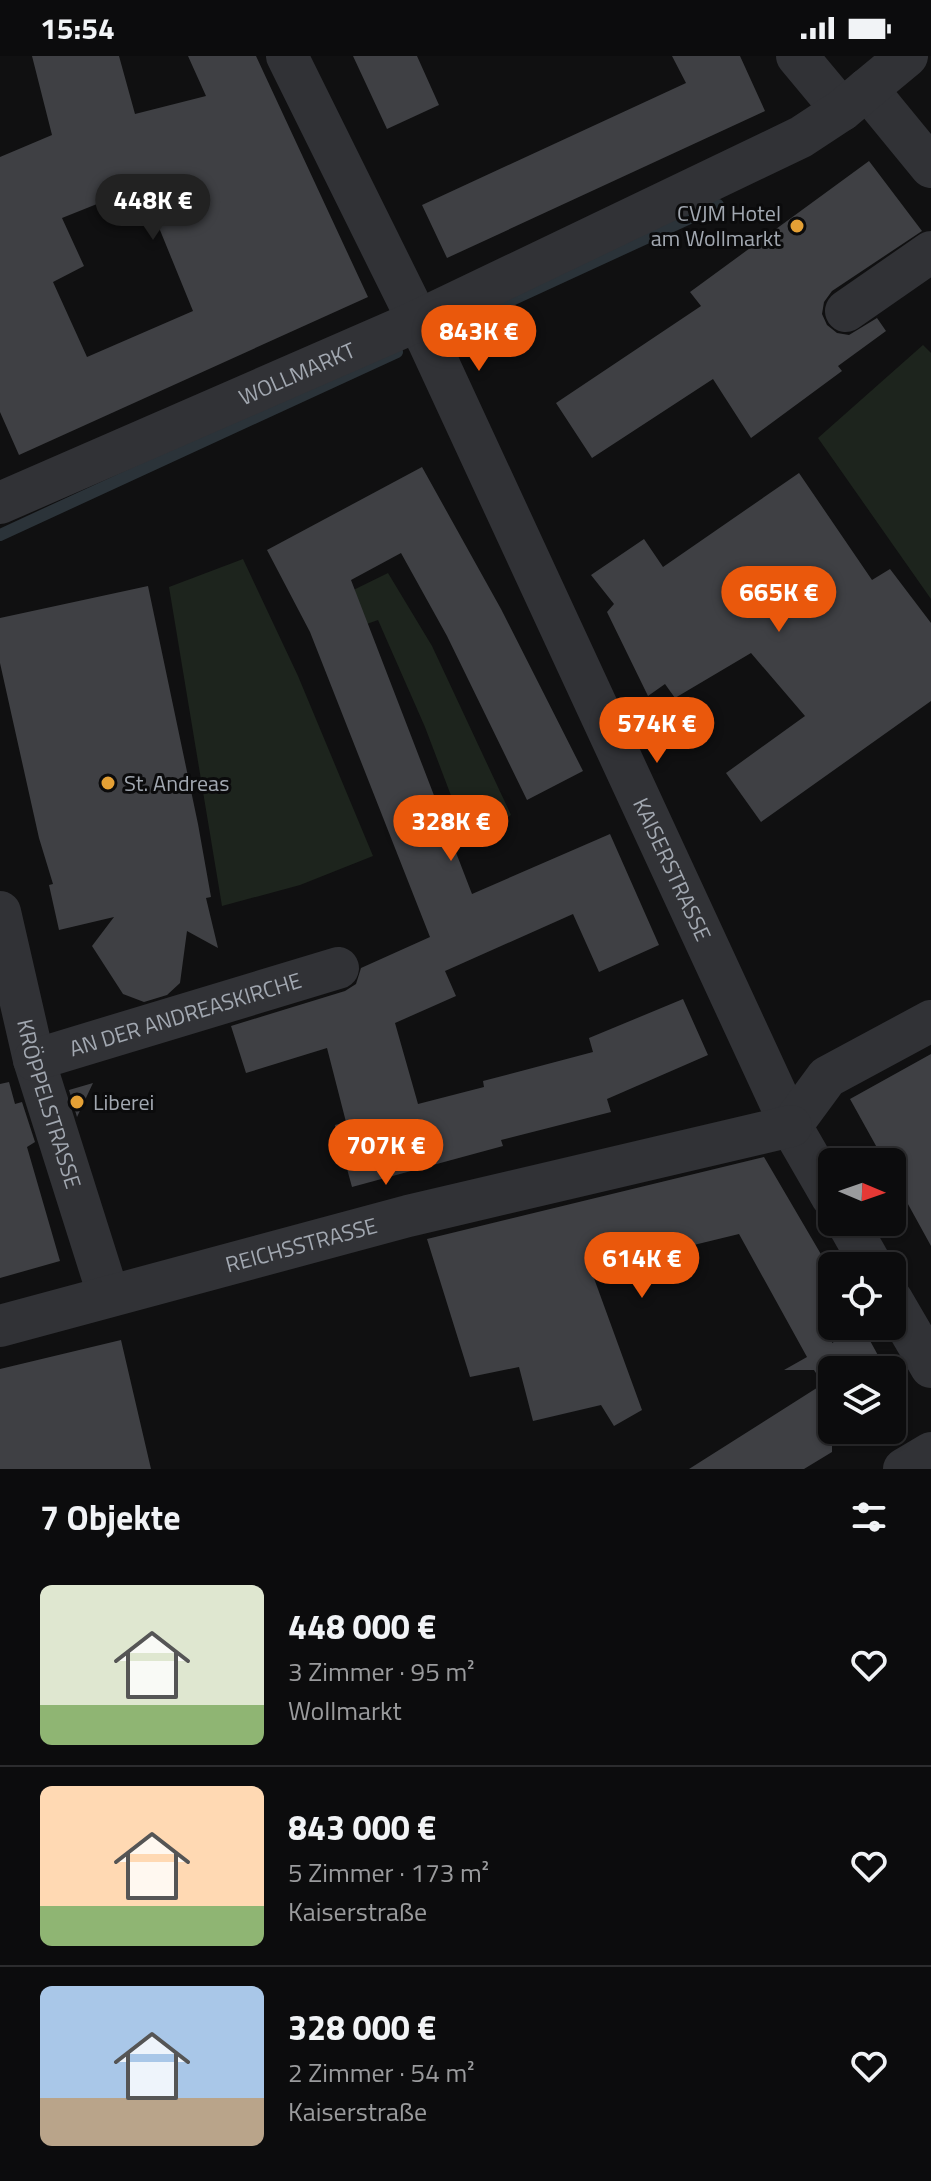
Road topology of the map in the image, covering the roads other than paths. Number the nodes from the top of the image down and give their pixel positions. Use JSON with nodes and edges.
{"nodes":[{"id":1,"x":287,"y":56,"type":"edge"},
{"id":2,"x":797,"y":56,"type":"edge"},
{"id":3,"x":876,"y":81,"type":"edge"},
{"id":4,"x":931,"y":167,"type":"edge"},
{"id":5,"x":931,"y":252,"type":"edge"},
{"id":6,"x":846,"y":311,"type":"dead end"},
{"id":7,"x":423,"y":333,"type":"junction"},
{"id":8,"x":1,"y":499,"type":"edge"},
{"id":9,"x":0,"y":912,"type":"edge"},
{"id":10,"x":338,"y":968,"type":"dead end"},
{"id":11,"x":931,"y":1021,"type":"edge"},
{"id":12,"x":34,"y":1060,"type":"junction"},
{"id":13,"x":791,"y":1126,"type":"junction"},
{"id":14,"x":818,"y":1173,"type":"edge"},
{"id":15,"x":108,"y":1294,"type":"junction"},
{"id":16,"x":906,"y":1324,"type":"edge"},
{"id":17,"x":0,"y":1326,"type":"edge"},
{"id":18,"x":931,"y":1367,"type":"edge"},
{"id":19,"x":931,"y":1453,"type":"edge"},
{"id":20,"x":904,"y":1469,"type":"edge"}],
"edges":[{"from":1,"to":7,"type":"street","name":"KAISERSTRASSE"},
{"from":2,"to":3,"type":"street"},
{"from":3,"to":4,"type":"street"},
{"from":3,"to":7,"type":"street","name":"WOLLMARKT"},
{"from":5,"to":6,"type":"street"},
{"from":7,"to":8,"type":"street","name":"WOLLMARKT"},
{"from":7,"to":13,"type":"street","name":"KAISERSTRASSE"},
{"from":9,"to":12,"type":"street","name":"KRÖPPELSTRASSE"},
{"from":10,"to":12,"type":"street","name":"AN DER ANDREASKIRCHE"},
{"from":11,"to":13,"type":"street"},
{"from":12,"to":15,"type":"street","name":"KRÖPPELSTRASSE"},
{"from":13,"to":14,"type":"street","name":"KAISERSTRASSE"},
{"from":13,"to":15,"type":"street","name":"REICHSSTRASSE"},
{"from":15,"to":17,"type":"street","name":"REICHSSTRASSE"},
{"from":16,"to":18,"type":"street"},
{"from":19,"to":20,"type":"street"}]}
